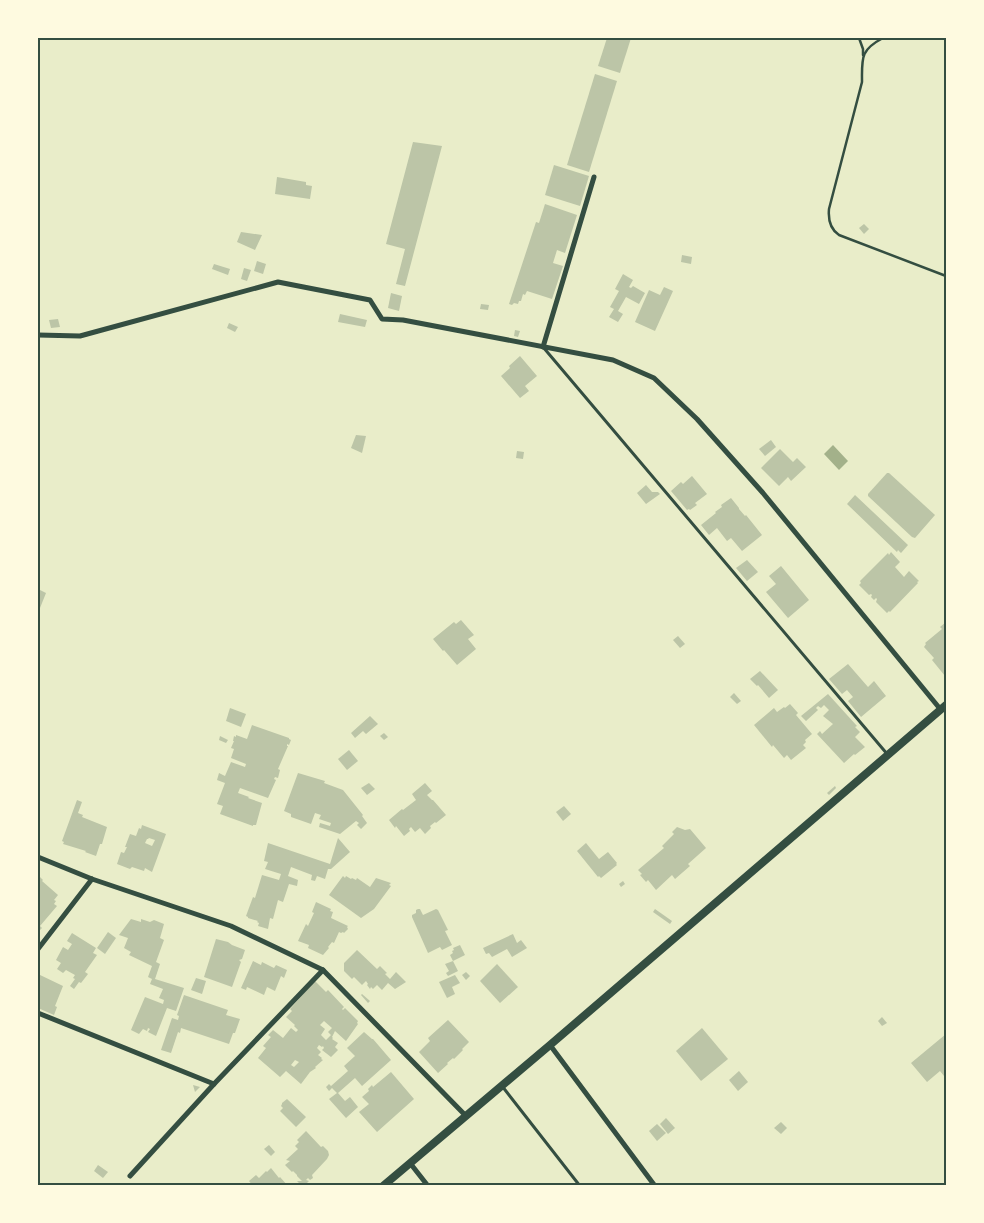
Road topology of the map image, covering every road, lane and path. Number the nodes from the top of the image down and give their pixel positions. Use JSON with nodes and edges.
{"nodes":[{"id":1,"x":859,"y":38,"type":"edge"},
{"id":2,"x":884,"y":38,"type":"edge"},
{"id":3,"x":863,"y":56,"type":"junction"},
{"id":4,"x":594,"y":177,"type":"dead end"},
{"id":5,"x":946,"y":276,"type":"edge"},
{"id":6,"x":38,"y":335,"type":"edge"},
{"id":7,"x":543,"y":347,"type":"junction"},
{"id":8,"x":944,"y":708,"type":"edge"},
{"id":9,"x":889,"y":755,"type":"junction"},
{"id":10,"x":38,"y":857,"type":"edge"},
{"id":11,"x":92,"y":879,"type":"junction"},
{"id":12,"x":38,"y":949,"type":"edge"},
{"id":13,"x":323,"y":970,"type":"junction"},
{"id":14,"x":38,"y":1013,"type":"edge"},
{"id":15,"x":550,"y":1045,"type":"junction"},
{"id":16,"x":214,"y":1084,"type":"junction"},
{"id":17,"x":502,"y":1086,"type":"junction"},
{"id":18,"x":466,"y":1116,"type":"junction"},
{"id":19,"x":410,"y":1163,"type":"junction"},
{"id":20,"x":130,"y":1176,"type":"dead end"},
{"id":21,"x":383,"y":1186,"type":"edge"},
{"id":22,"x":428,"y":1186,"type":"edge"},
{"id":23,"x":580,"y":1186,"type":"edge"},
{"id":24,"x":655,"y":1186,"type":"edge"}],
"edges":[{"from":1,"to":3,"type":"path"},
{"from":2,"to":3,"type":"path"},
{"from":3,"to":5,"type":"path"},
{"from":4,"to":7,"type":"street"},
{"from":6,"to":7,"type":"street"},
{"from":7,"to":8,"type":"street"},
{"from":7,"to":9,"type":"lane"},
{"from":8,"to":9,"type":"street"},
{"from":9,"to":15,"type":"street"},
{"from":10,"to":11,"type":"street"},
{"from":11,"to":12,"type":"street"},
{"from":11,"to":13,"type":"street"},
{"from":13,"to":16,"type":"street"},
{"from":13,"to":18,"type":"street"},
{"from":14,"to":16,"type":"street"},
{"from":15,"to":17,"type":"street"},
{"from":15,"to":24,"type":"street"},
{"from":16,"to":20,"type":"street"},
{"from":17,"to":18,"type":"street"},
{"from":17,"to":23,"type":"lane"},
{"from":18,"to":19,"type":"street"},
{"from":19,"to":21,"type":"street"},
{"from":19,"to":22,"type":"street"}]}
